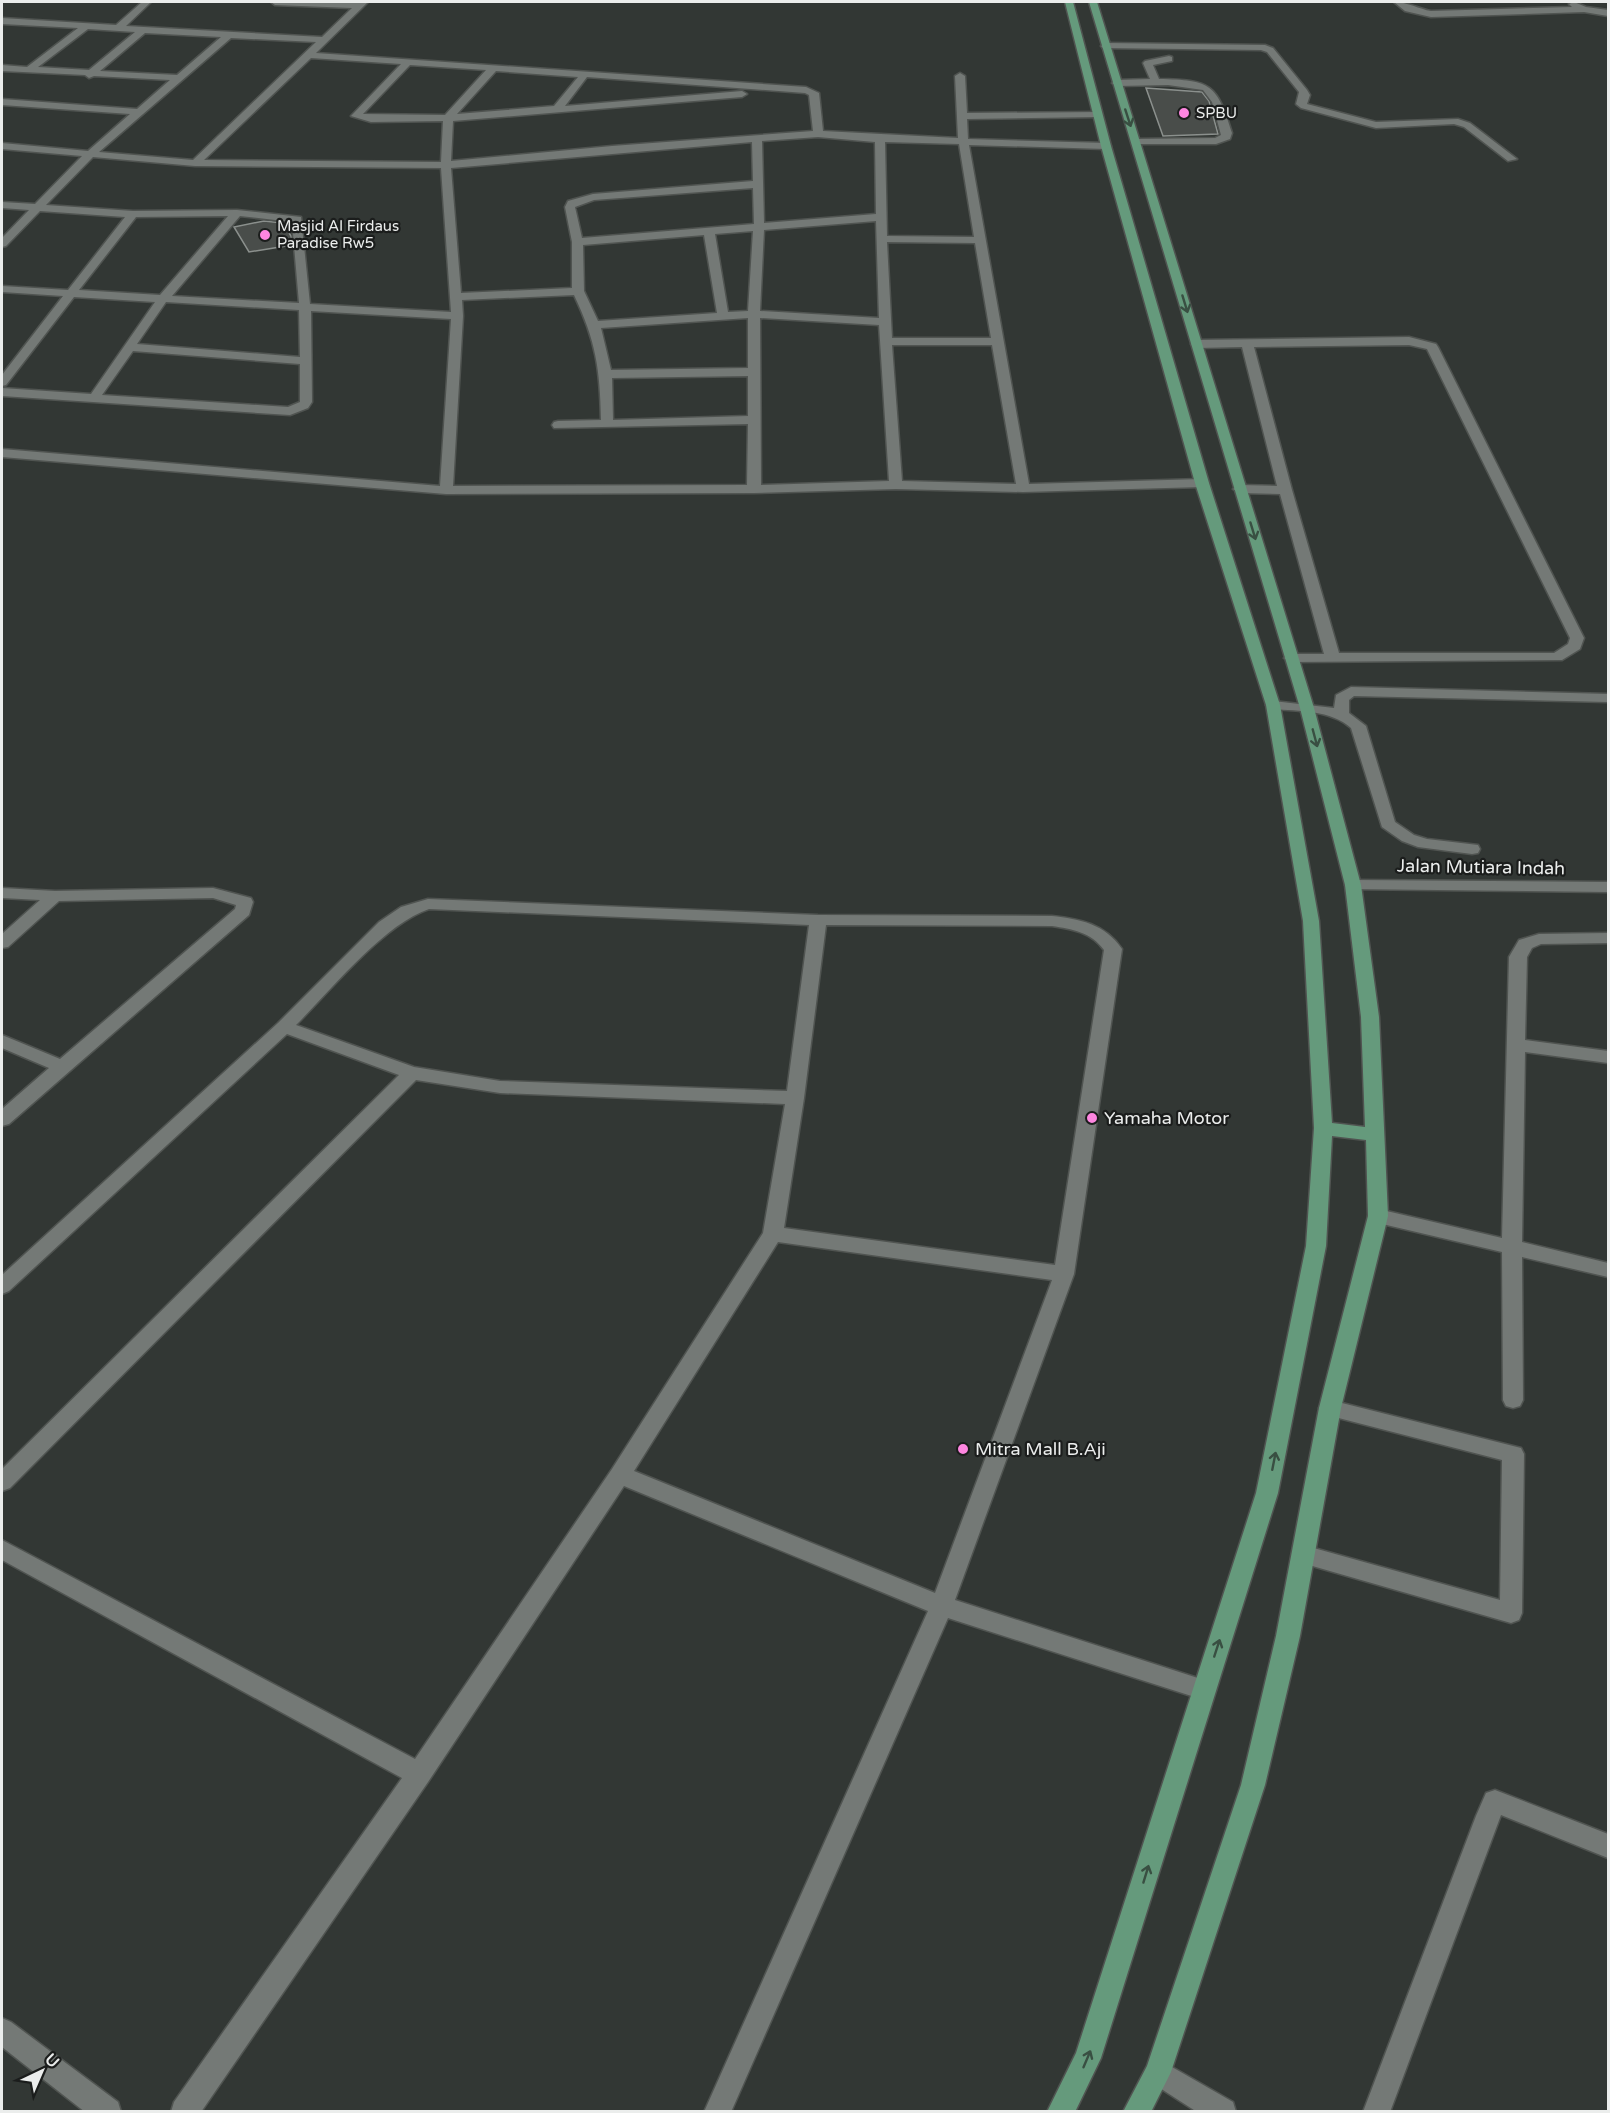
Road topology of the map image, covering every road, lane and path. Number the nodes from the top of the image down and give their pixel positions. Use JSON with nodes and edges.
{"nodes":[{"id":1,"x":147,"y":2,"type":"edge"},
{"id":2,"x":275,"y":2,"type":"edge"},
{"id":3,"x":1069,"y":2,"type":"edge"},
{"id":4,"x":1093,"y":2,"type":"edge"},
{"id":5,"x":1398,"y":2,"type":"edge"},
{"id":6,"x":1569,"y":2,"type":"edge"},
{"id":7,"x":362,"y":4,"type":"edge"},
{"id":8,"x":1584,"y":9,"type":"junction"},
{"id":9,"x":1608,"y":13,"type":"edge"},
{"id":10,"x":2,"y":22,"type":"edge"},
{"id":11,"x":88,"y":25,"type":"junction"},
{"id":12,"x":119,"y":27,"type":"junction"},
{"id":13,"x":144,"y":29,"type":"junction"},
{"id":14,"x":229,"y":35,"type":"junction"},
{"id":15,"x":324,"y":40,"type":"junction"},
{"id":16,"x":1106,"y":46,"type":"junction"},
{"id":17,"x":309,"y":55,"type":"junction"},
{"id":18,"x":1169,"y":59,"type":"dead end"},
{"id":19,"x":408,"y":62,"type":"junction"},
{"id":20,"x":1098,"y":65,"type":"junction"},
{"id":21,"x":2,"y":68,"type":"edge"},
{"id":22,"x":494,"y":68,"type":"junction"},
{"id":23,"x":28,"y":70,"type":"junction"},
{"id":24,"x":585,"y":74,"type":"junction"},
{"id":25,"x":89,"y":75,"type":"junction"},
{"id":26,"x":960,"y":76,"type":"dead end"},
{"id":27,"x":179,"y":78,"type":"junction"},
{"id":28,"x":1117,"y":83,"type":"junction"},
{"id":29,"x":1156,"y":84,"type":"junction"},
{"id":30,"x":801,"y":89,"type":"junction"},
{"id":31,"x":2,"y":102,"type":"edge"},
{"id":32,"x":557,"y":109,"type":"junction"},
{"id":33,"x":140,"y":112,"type":"junction"},
{"id":34,"x":1097,"y":114,"type":"junction"},
{"id":35,"x":962,"y":116,"type":"junction"},
{"id":36,"x":448,"y":118,"type":"junction"},
{"id":37,"x":818,"y":134,"type":"junction"},
{"id":38,"x":757,"y":137,"type":"junction"},
{"id":39,"x":880,"y":139,"type":"junction"},
{"id":40,"x":963,"y":141,"type":"junction"},
{"id":41,"x":1136,"y":142,"type":"junction"},
{"id":42,"x":2,"y":146,"type":"edge"},
{"id":43,"x":1106,"y":146,"type":"junction"},
{"id":44,"x":50,"y":150,"type":"junction"},
{"id":45,"x":2,"y":154,"type":"edge"},
{"id":46,"x":90,"y":154,"type":"junction"},
{"id":47,"x":1512,"y":159,"type":"dead end"},
{"id":48,"x":195,"y":163,"type":"junction"},
{"id":49,"x":446,"y":165,"type":"junction"},
{"id":50,"x":758,"y":184,"type":"junction"},
{"id":51,"x":2,"y":205,"type":"edge"},
{"id":52,"x":36,"y":207,"type":"junction"},
{"id":53,"x":237,"y":213,"type":"junction"},
{"id":54,"x":133,"y":214,"type":"junction"},
{"id":55,"x":880,"y":217,"type":"junction"},
{"id":56,"x":759,"y":227,"type":"junction"},
{"id":57,"x":709,"y":233,"type":"junction"},
{"id":58,"x":882,"y":240,"type":"junction"},
{"id":59,"x":980,"y":240,"type":"junction"},
{"id":60,"x":577,"y":242,"type":"junction"},
{"id":61,"x":2,"y":244,"type":"edge"},
{"id":62,"x":2,"y":289,"type":"edge"},
{"id":63,"x":579,"y":291,"type":"junction"},
{"id":64,"x":69,"y":294,"type":"junction"},
{"id":65,"x":454,"y":297,"type":"junction"},
{"id":66,"x":162,"y":300,"type":"junction"},
{"id":67,"x":305,"y":309,"type":"junction"},
{"id":68,"x":754,"y":314,"type":"junction"},
{"id":69,"x":457,"y":316,"type":"junction"},
{"id":70,"x":723,"y":316,"type":"junction"},
{"id":71,"x":884,"y":322,"type":"junction"},
{"id":72,"x":594,"y":325,"type":"junction"},
{"id":73,"x":886,"y":341,"type":"junction"},
{"id":74,"x":998,"y":342,"type":"junction"},
{"id":75,"x":1247,"y":344,"type":"junction"},
{"id":76,"x":1197,"y":345,"type":"junction"},
{"id":77,"x":129,"y":347,"type":"junction"},
{"id":78,"x":306,"y":361,"type":"junction"},
{"id":79,"x":754,"y":372,"type":"junction"},
{"id":80,"x":606,"y":374,"type":"junction"},
{"id":81,"x":2,"y":382,"type":"edge"},
{"id":82,"x":2,"y":392,"type":"edge"},
{"id":83,"x":94,"y":398,"type":"junction"},
{"id":84,"x":753,"y":420,"type":"junction"},
{"id":85,"x":607,"y":424,"type":"junction"},
{"id":86,"x":558,"y":425,"type":"dead end"},
{"id":87,"x":2,"y":453,"type":"edge"},
{"id":88,"x":1202,"y":483,"type":"junction"},
{"id":89,"x":896,"y":485,"type":"junction"},
{"id":90,"x":1023,"y":488,"type":"junction"},
{"id":91,"x":754,"y":489,"type":"junction"},
{"id":92,"x":1240,"y":489,"type":"junction"},
{"id":93,"x":446,"y":490,"type":"junction"},
{"id":94,"x":1285,"y":490,"type":"junction"},
{"id":95,"x":1291,"y":658,"type":"junction"},
{"id":96,"x":1333,"y":658,"type":"junction"},
{"id":97,"x":1608,"y":698,"type":"edge"},
{"id":98,"x":1273,"y":705,"type":"junction"},
{"id":99,"x":1307,"y":708,"type":"junction"},
{"id":100,"x":1342,"y":714,"type":"junction"},
{"id":101,"x":1472,"y":849,"type":"dead end"},
{"id":102,"x":1353,"y":885,"type":"junction"},
{"id":103,"x":1608,"y":887,"type":"edge"},
{"id":104,"x":2,"y":893,"type":"edge"},
{"id":105,"x":55,"y":896,"type":"junction"},
{"id":106,"x":818,"y":920,"type":"junction"},
{"id":107,"x":1608,"y":938,"type":"edge"},
{"id":108,"x":2,"y":943,"type":"edge"},
{"id":109,"x":284,"y":1027,"type":"junction"},
{"id":110,"x":2,"y":1041,"type":"edge"},
{"id":111,"x":1516,"y":1045,"type":"junction"},
{"id":112,"x":1608,"y":1057,"type":"edge"},
{"id":113,"x":61,"y":1066,"type":"junction"},
{"id":114,"x":412,"y":1073,"type":"junction"},
{"id":115,"x":795,"y":1098,"type":"junction"},
{"id":116,"x":2,"y":1119,"type":"edge"},
{"id":117,"x":1323,"y":1128,"type":"junction"},
{"id":118,"x":1375,"y":1135,"type":"junction"},
{"id":119,"x":1378,"y":1216,"type":"junction"},
{"id":120,"x":773,"y":1234,"type":"junction"},
{"id":121,"x":1512,"y":1247,"type":"junction"},
{"id":122,"x":1608,"y":1270,"type":"edge"},
{"id":123,"x":1064,"y":1274,"type":"junction"},
{"id":124,"x":2,"y":1286,"type":"edge"},
{"id":125,"x":1513,"y":1400,"type":"dead end"},
{"id":126,"x":1330,"y":1408,"type":"junction"},
{"id":127,"x":620,"y":1475,"type":"junction"},
{"id":128,"x":2,"y":1482,"type":"edge"},
{"id":129,"x":2,"y":1549,"type":"edge"},
{"id":130,"x":1303,"y":1554,"type":"junction"},
{"id":131,"x":942,"y":1606,"type":"junction"},
{"id":132,"x":1204,"y":1690,"type":"junction"},
{"id":133,"x":419,"y":1774,"type":"junction"},
{"id":134,"x":1608,"y":1846,"type":"edge"},
{"id":135,"x":2,"y":2031,"type":"edge"},
{"id":136,"x":1158,"y":2072,"type":"junction"},
{"id":137,"x":108,"y":2112,"type":"edge"},
{"id":138,"x":184,"y":2112,"type":"edge"},
{"id":139,"x":717,"y":2112,"type":"edge"},
{"id":140,"x":1060,"y":2112,"type":"edge"},
{"id":141,"x":1136,"y":2112,"type":"edge"},
{"id":142,"x":1223,"y":2112,"type":"edge"},
{"id":143,"x":1376,"y":2112,"type":"edge"}],
"edges":[{"from":1,"to":12,"type":"street"},
{"from":2,"to":7,"type":"street"},
{"from":3,"to":20,"type":"main road"},
{"from":4,"to":16,"type":"main road"},
{"from":5,"to":8,"type":"street"},
{"from":6,"to":8,"type":"street"},
{"from":7,"to":15,"type":"street"},
{"from":8,"to":9,"type":"street"},
{"from":10,"to":11,"type":"street"},
{"from":11,"to":12,"type":"street"},
{"from":11,"to":23,"type":"street"},
{"from":12,"to":13,"type":"street"},
{"from":13,"to":14,"type":"street"},
{"from":13,"to":25,"type":"street"},
{"from":14,"to":15,"type":"street"},
{"from":14,"to":27,"type":"street"},
{"from":15,"to":17,"type":"street"},
{"from":16,"to":20,"type":"main road"},
{"from":16,"to":47,"type":"street"},
{"from":17,"to":19,"type":"street"},
{"from":17,"to":48,"type":"street"},
{"from":18,"to":29,"type":"street"},
{"from":19,"to":22,"type":"street"},
{"from":19,"to":36,"type":"street"},
{"from":20,"to":28,"type":"main road"},
{"from":20,"to":34,"type":"main road"},
{"from":21,"to":23,"type":"street"},
{"from":22,"to":24,"type":"street"},
{"from":22,"to":36,"type":"street"},
{"from":23,"to":25,"type":"street"},
{"from":24,"to":30,"type":"street"},
{"from":24,"to":32,"type":"street"},
{"from":25,"to":27,"type":"street"},
{"from":26,"to":35,"type":"street"},
{"from":27,"to":33,"type":"street"},
{"from":28,"to":29,"type":"street"},
{"from":28,"to":41,"type":"main road","one_way":true},
{"from":29,"to":41,"type":"street"},
{"from":30,"to":32,"type":"street"},
{"from":30,"to":37,"type":"street"},
{"from":31,"to":33,"type":"street"},
{"from":32,"to":36,"type":"street"},
{"from":33,"to":46,"type":"street"},
{"from":34,"to":35,"type":"street"},
{"from":34,"to":43,"type":"main road"},
{"from":35,"to":40,"type":"street"},
{"from":36,"to":49,"type":"street"},
{"from":37,"to":38,"type":"street"},
{"from":37,"to":39,"type":"street"},
{"from":38,"to":49,"type":"street"},
{"from":38,"to":50,"type":"street"},
{"from":39,"to":40,"type":"street"},
{"from":39,"to":55,"type":"street"},
{"from":40,"to":43,"type":"street"},
{"from":40,"to":59,"type":"street"},
{"from":41,"to":76,"type":"main road","one_way":true},
{"from":42,"to":44,"type":"street"},
{"from":43,"to":88,"type":"main road"},
{"from":44,"to":45,"type":"street"},
{"from":44,"to":46,"type":"street"},
{"from":46,"to":48,"type":"street"},
{"from":46,"to":52,"type":"street"},
{"from":48,"to":49,"type":"street"},
{"from":49,"to":65,"type":"street"},
{"from":50,"to":56,"type":"street"},
{"from":50,"to":60,"type":"street"},
{"from":51,"to":52,"type":"street"},
{"from":52,"to":54,"type":"street"},
{"from":52,"to":61,"type":"street"},
{"from":53,"to":54,"type":"street"},
{"from":53,"to":66,"type":"street"},
{"from":53,"to":67,"type":"street"},
{"from":54,"to":64,"type":"street"},
{"from":55,"to":56,"type":"street"},
{"from":55,"to":58,"type":"street"},
{"from":56,"to":57,"type":"street"},
{"from":56,"to":68,"type":"street"},
{"from":57,"to":60,"type":"street"},
{"from":57,"to":70,"type":"street"},
{"from":58,"to":59,"type":"street"},
{"from":58,"to":71,"type":"street"},
{"from":59,"to":74,"type":"street"},
{"from":60,"to":63,"type":"street"},
{"from":62,"to":64,"type":"street"},
{"from":63,"to":65,"type":"street"},
{"from":63,"to":72,"type":"street"},
{"from":64,"to":66,"type":"street"},
{"from":64,"to":81,"type":"street"},
{"from":65,"to":69,"type":"street"},
{"from":66,"to":67,"type":"street"},
{"from":66,"to":77,"type":"street"},
{"from":67,"to":69,"type":"street"},
{"from":67,"to":78,"type":"street"},
{"from":68,"to":70,"type":"street"},
{"from":68,"to":71,"type":"street"},
{"from":68,"to":79,"type":"street"},
{"from":69,"to":93,"type":"street"},
{"from":70,"to":72,"type":"street"},
{"from":71,"to":73,"type":"street"},
{"from":72,"to":80,"type":"street"},
{"from":73,"to":74,"type":"street"},
{"from":73,"to":89,"type":"street"},
{"from":74,"to":90,"type":"street"},
{"from":75,"to":76,"type":"street"},
{"from":75,"to":94,"type":"street"},
{"from":75,"to":96,"type":"street"},
{"from":76,"to":92,"type":"main road"},
{"from":77,"to":78,"type":"street"},
{"from":77,"to":83,"type":"street"},
{"from":78,"to":83,"type":"street"},
{"from":79,"to":80,"type":"street"},
{"from":79,"to":84,"type":"street"},
{"from":80,"to":85,"type":"street"},
{"from":82,"to":83,"type":"street"},
{"from":84,"to":85,"type":"street"},
{"from":84,"to":91,"type":"street"},
{"from":85,"to":86,"type":"street"},
{"from":87,"to":93,"type":"street"},
{"from":88,"to":90,"type":"street"},
{"from":88,"to":98,"type":"main road"},
{"from":89,"to":90,"type":"street"},
{"from":89,"to":91,"type":"street"},
{"from":91,"to":93,"type":"street"},
{"from":92,"to":94,"type":"street"},
{"from":92,"to":95,"type":"main road","one_way":true},
{"from":94,"to":96,"type":"street"},
{"from":95,"to":96,"type":"street"},
{"from":95,"to":99,"type":"main road"},
{"from":97,"to":100,"type":"street"},
{"from":98,"to":99,"type":"street"},
{"from":98,"to":117,"type":"main road"},
{"from":99,"to":100,"type":"street"},
{"from":99,"to":102,"type":"main road","one_way":true},
{"from":100,"to":101,"type":"street"},
{"from":102,"to":103,"type":"street","name":"Jalan Mutiara Indah"},
{"from":102,"to":118,"type":"main road"},
{"from":104,"to":105,"type":"street"},
{"from":105,"to":108,"type":"street"},
{"from":105,"to":113,"type":"street"},
{"from":106,"to":109,"type":"street"},
{"from":106,"to":115,"type":"street"},
{"from":106,"to":123,"type":"street"},
{"from":107,"to":111,"type":"street"},
{"from":109,"to":114,"type":"street"},
{"from":109,"to":124,"type":"street"},
{"from":110,"to":113,"type":"street"},
{"from":111,"to":112,"type":"street"},
{"from":111,"to":121,"type":"street"},
{"from":113,"to":116,"type":"street"},
{"from":114,"to":115,"type":"street"},
{"from":114,"to":128,"type":"street"},
{"from":115,"to":120,"type":"street"},
{"from":117,"to":118,"type":"main road"},
{"from":132,"to":117,"type":"main road","one_way":true},
{"from":118,"to":119,"type":"main road"},
{"from":119,"to":121,"type":"street"},
{"from":119,"to":126,"type":"main road"},
{"from":120,"to":123,"type":"street"},
{"from":120,"to":127,"type":"street"},
{"from":121,"to":122,"type":"street"},
{"from":121,"to":125,"type":"street"},
{"from":123,"to":131,"type":"street"},
{"from":126,"to":130,"type":"main road"},
{"from":126,"to":130,"type":"street"},
{"from":127,"to":131,"type":"street"},
{"from":127,"to":133,"type":"street"},
{"from":129,"to":133,"type":"street"},
{"from":130,"to":136,"type":"main road"},
{"from":131,"to":132,"type":"street"},
{"from":131,"to":139,"type":"street"},
{"from":140,"to":132,"type":"main road","one_way":true},
{"from":133,"to":138,"type":"street"},
{"from":134,"to":143,"type":"street"},
{"from":135,"to":137,"type":"street"},
{"from":136,"to":141,"type":"main road"},
{"from":136,"to":142,"type":"street"}]}
